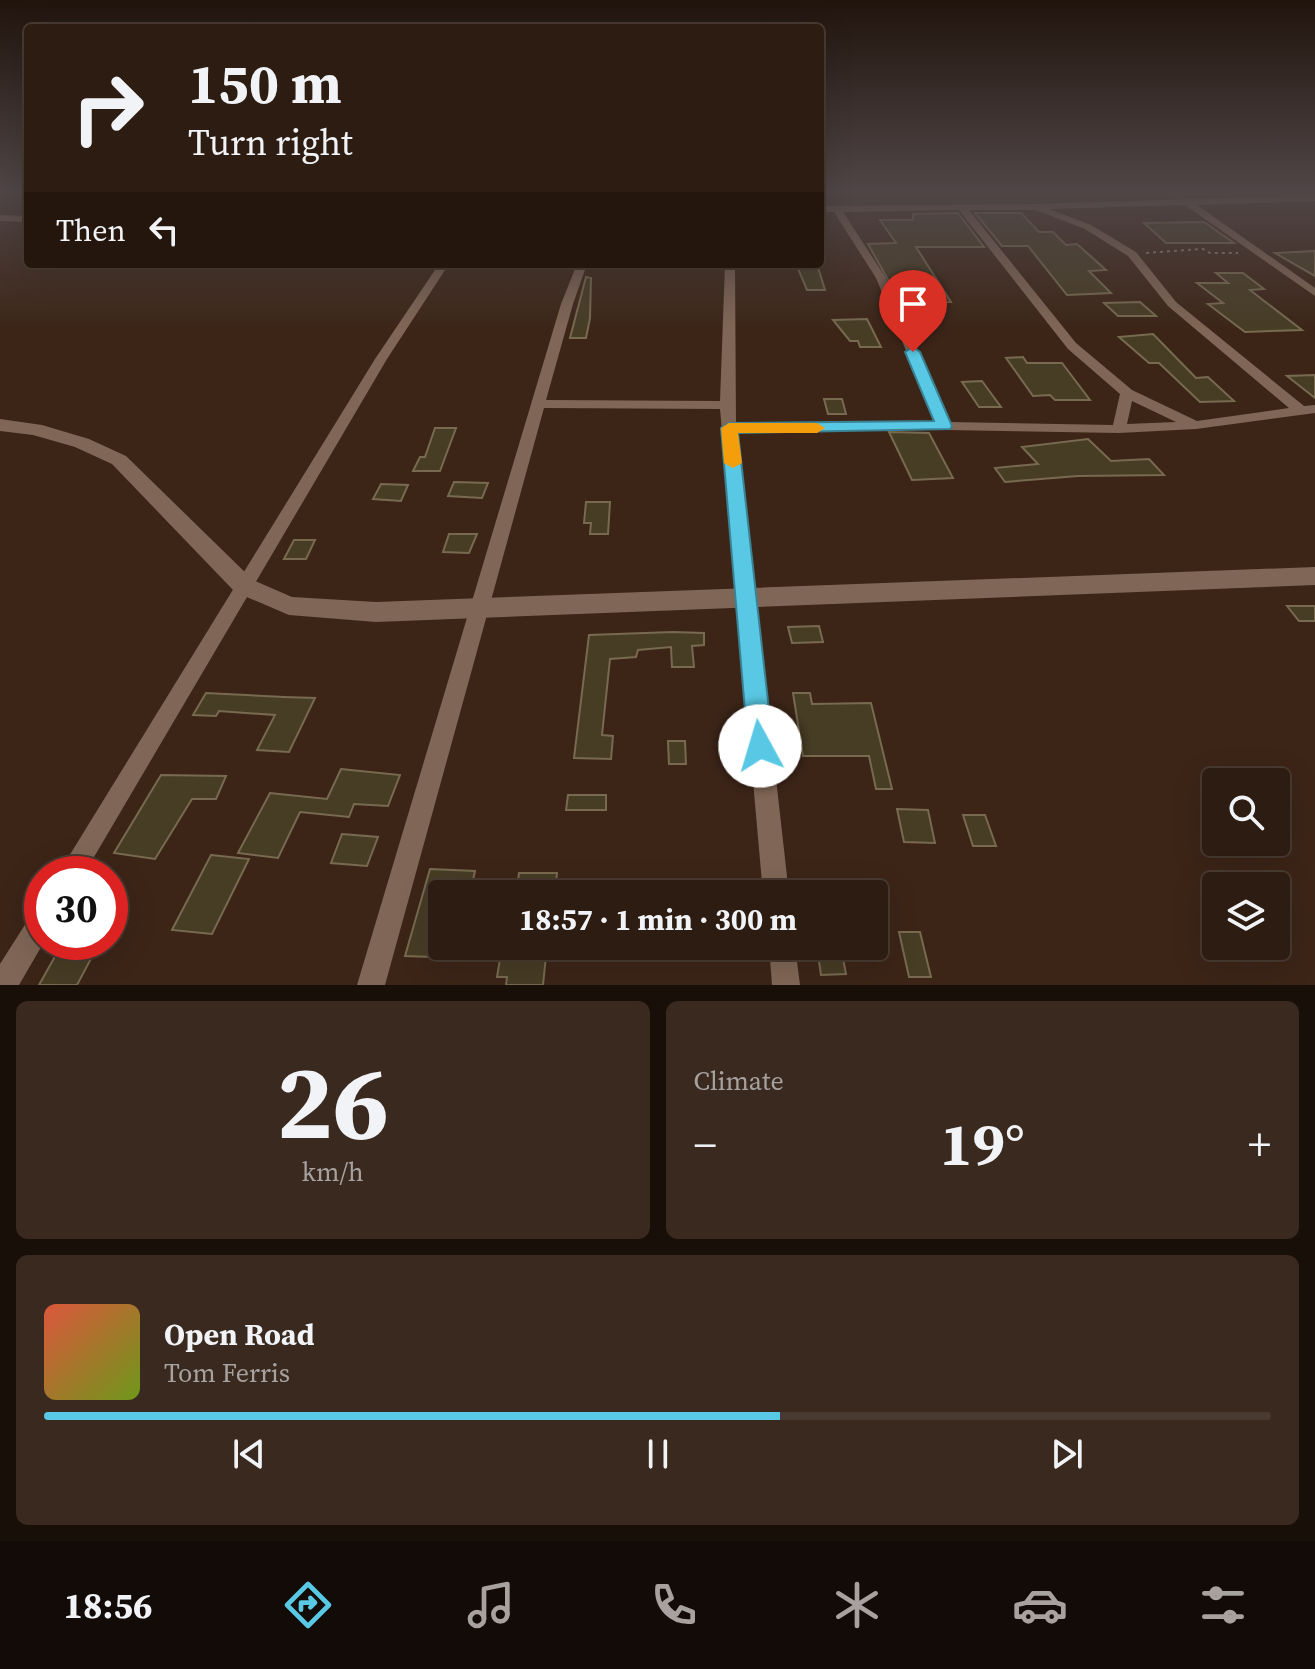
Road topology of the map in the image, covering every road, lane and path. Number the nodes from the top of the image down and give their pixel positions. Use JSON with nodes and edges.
{"nodes":[{"id":1,"x":856,"y":239,"type":"edge"},
{"id":2,"x":987,"y":239,"type":"edge"},
{"id":3,"x":1108,"y":239,"type":"edge"},
{"id":4,"x":1238,"y":239,"type":"edge"},
{"id":5,"x":1257,"y":253,"type":"junction"},
{"id":6,"x":1132,"y":254,"type":"junction"},
{"id":7,"x":114,"y":268,"type":"edge"},
{"id":8,"x":170,"y":268,"type":"edge"},
{"id":9,"x":441,"y":268,"type":"edge"},
{"id":10,"x":580,"y":268,"type":"edge"},
{"id":11,"x":730,"y":268,"type":"edge"},
{"id":12,"x":1315,"y":293,"type":"edge"},
{"id":13,"x":1127,"y":393,"type":"junction"},
{"id":14,"x":540,"y":404,"type":"junction"},
{"id":15,"x":727,"y":405,"type":"junction"},
{"id":16,"x":1308,"y":409,"type":"edge"},
{"id":17,"x":0,"y":425,"type":"edge"},
{"id":18,"x":1196,"y":425,"type":"junction"},
{"id":19,"x":944,"y":426,"type":"junction"},
{"id":20,"x":729,"y":428,"type":"junction"},
{"id":21,"x":1119,"y":429,"type":"junction"},
{"id":22,"x":1315,"y":576,"type":"edge"},
{"id":23,"x":244,"y":586,"type":"junction"},
{"id":24,"x":745,"y":598,"type":"junction"},
{"id":25,"x":482,"y":608,"type":"junction"},
{"id":26,"x":81,"y":856,"type":"edge"},
{"id":27,"x":775,"y":880,"type":"edge"},
{"id":28,"x":24,"y":951,"type":"edge"},
{"id":29,"x":783,"y":960,"type":"edge"},
{"id":30,"x":3,"y":985,"type":"edge"},
{"id":31,"x":371,"y":985,"type":"edge"},
{"id":32,"x":786,"y":985,"type":"edge"}],
"edges":[{"from":1,"to":19,"type":"street"},
{"from":2,"to":13,"type":"street"},
{"from":3,"to":6,"type":"street"},
{"from":4,"to":5,"type":"street"},
{"from":5,"to":6,"type":"path"},
{"from":5,"to":12,"type":"street"},
{"from":6,"to":16,"type":"street"},
{"from":7,"to":8,"type":"street"},
{"from":9,"to":23,"type":"street"},
{"from":10,"to":14,"type":"street"},
{"from":11,"to":15,"type":"street"},
{"from":13,"to":18,"type":"street"},
{"from":13,"to":21,"type":"street"},
{"from":14,"to":15,"type":"street"},
{"from":14,"to":25,"type":"street"},
{"from":15,"to":20,"type":"street"},
{"from":16,"to":18,"type":"street"},
{"from":17,"to":23,"type":"street"},
{"from":18,"to":21,"type":"street"},
{"from":19,"to":20,"type":"street"},
{"from":19,"to":21,"type":"street"},
{"from":20,"to":24,"type":"street"},
{"from":22,"to":24,"type":"street"},
{"from":23,"to":25,"type":"street"},
{"from":23,"to":26,"type":"street"},
{"from":24,"to":25,"type":"street"},
{"from":24,"to":27,"type":"street"},
{"from":25,"to":31,"type":"street"},
{"from":28,"to":30,"type":"street"},
{"from":29,"to":32,"type":"street"}]}
